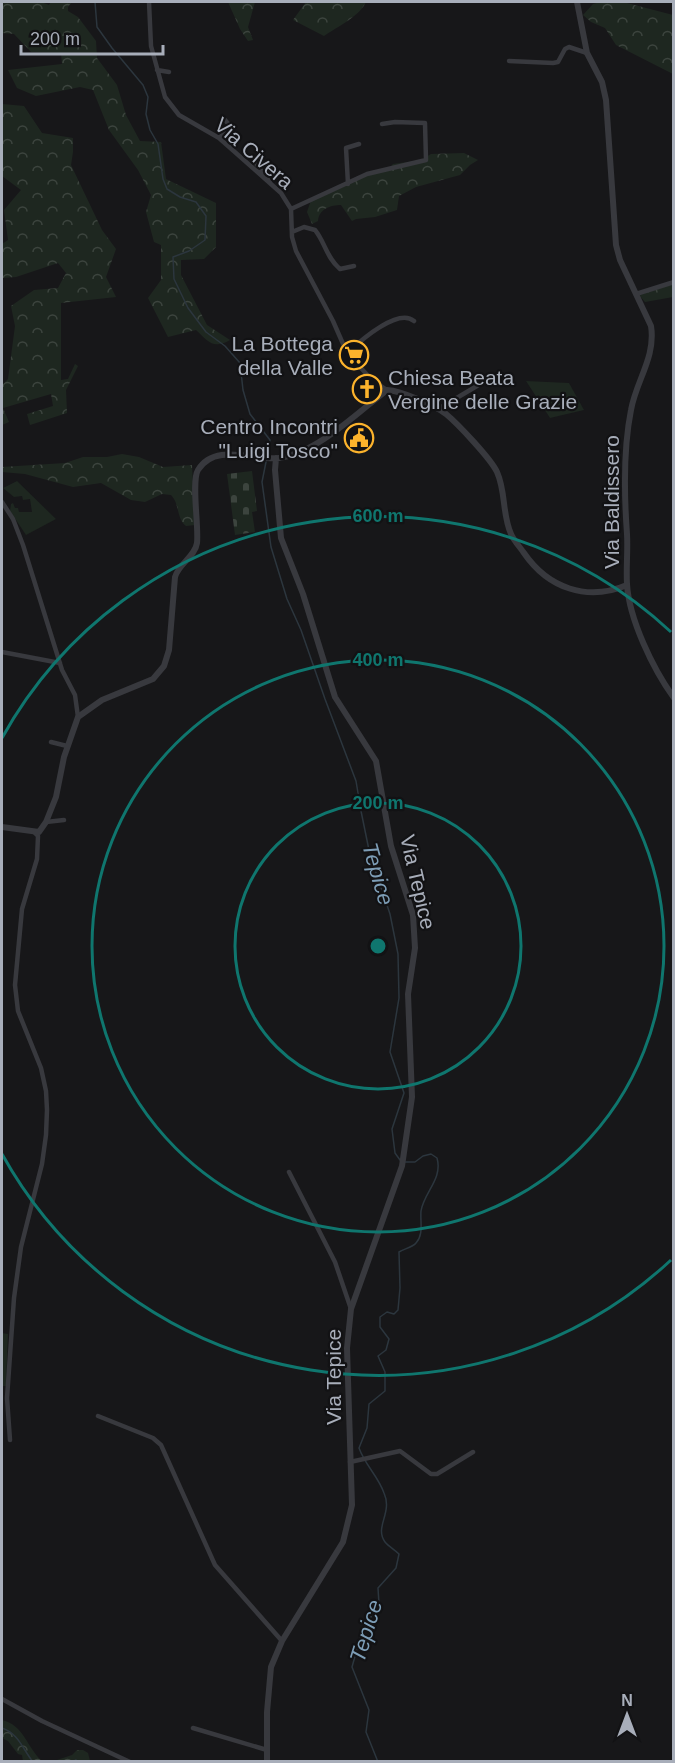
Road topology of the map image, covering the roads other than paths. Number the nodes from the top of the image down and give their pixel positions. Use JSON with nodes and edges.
{"nodes":[{"id":1,"x":149,"y":2,"type":"edge"},
{"id":2,"x":577,"y":2,"type":"edge"},
{"id":3,"x":587,"y":53,"type":"junction"},
{"id":4,"x":509,"y":62,"type":"dead end"},
{"id":5,"x":157,"y":70,"type":"junction"},
{"id":6,"x":169,"y":72,"type":"dead end"},
{"id":7,"x":225,"y":120,"type":"dead end"},
{"id":8,"x":382,"y":124,"type":"dead end"},
{"id":9,"x":219,"y":138,"type":"junction"},
{"id":10,"x":359,"y":144,"type":"dead end"},
{"id":11,"x":254,"y":161,"type":"dead end"},
{"id":12,"x":348,"y":184,"type":"junction"},
{"id":13,"x":275,"y":189,"type":"junction"},
{"id":14,"x":291,"y":209,"type":"junction"},
{"id":15,"x":292,"y":232,"type":"junction"},
{"id":16,"x":354,"y":266,"type":"dead end"},
{"id":17,"x":674,"y":282,"type":"edge"},
{"id":18,"x":636,"y":294,"type":"junction"},
{"id":19,"x":414,"y":321,"type":"dead end"},
{"id":20,"x":347,"y":353,"type":"junction"},
{"id":21,"x":482,"y":383,"type":"dead end"},
{"id":22,"x":387,"y":390,"type":"junction"},
{"id":23,"x":438,"y":410,"type":"junction"},
{"id":24,"x":274,"y":458,"type":"junction"},
{"id":25,"x":2,"y":502,"type":"edge"},
{"id":26,"x":627,"y":585,"type":"junction"},
{"id":27,"x":2,"y":652,"type":"edge"},
{"id":28,"x":60,"y":663,"type":"junction"},
{"id":29,"x":674,"y":698,"type":"edge"},
{"id":30,"x":78,"y":717,"type":"junction"},
{"id":31,"x":51,"y":742,"type":"dead end"},
{"id":32,"x":67,"y":746,"type":"junction"},
{"id":33,"x":64,"y":820,"type":"dead end"},
{"id":34,"x":46,"y":822,"type":"junction"},
{"id":35,"x":2,"y":827,"type":"edge"},
{"id":36,"x":35,"y":833,"type":"junction"},
{"id":37,"x":289,"y":1172,"type":"dead end"},
{"id":38,"x":351,"y":1309,"type":"junction"},
{"id":39,"x":98,"y":1416,"type":"dead end"},
{"id":40,"x":10,"y":1440,"type":"dead end"},
{"id":41,"x":473,"y":1452,"type":"dead end"},
{"id":42,"x":350,"y":1462,"type":"junction"},
{"id":43,"x":282,"y":1641,"type":"junction"},
{"id":44,"x":2,"y":1699,"type":"edge"},
{"id":45,"x":193,"y":1728,"type":"dead end"},
{"id":46,"x":267,"y":1750,"type":"junction"},
{"id":47,"x":130,"y":1761,"type":"edge"},
{"id":48,"x":267,"y":1761,"type":"edge"}],
"edges":[{"from":1,"to":5,"type":"street","name":"Via Civera"},
{"from":2,"to":3,"type":"street","name":"Via Baldissero"},
{"from":3,"to":4,"type":"street"},
{"from":3,"to":18,"type":"street","name":"Via Baldissero"},
{"from":5,"to":6,"type":"street"},
{"from":5,"to":9,"type":"street","name":"Via Civera"},
{"from":7,"to":9,"type":"street"},
{"from":8,"to":12,"type":"street"},
{"from":9,"to":13,"type":"street","name":"Via Civera"},
{"from":10,"to":12,"type":"street"},
{"from":11,"to":13,"type":"street"},
{"from":12,"to":14,"type":"street"},
{"from":13,"to":14,"type":"street","name":"Via Civera"},
{"from":14,"to":15,"type":"street","name":"Via Civera"},
{"from":15,"to":16,"type":"street"},
{"from":15,"to":20,"type":"street","name":"Via Civera"},
{"from":17,"to":18,"type":"street"},
{"from":18,"to":26,"type":"street","name":"Via Baldissero"},
{"from":19,"to":20,"type":"street"},
{"from":20,"to":22,"type":"street","name":"Via Civera"},
{"from":21,"to":23,"type":"street"},
{"from":22,"to":23,"type":"street"},
{"from":22,"to":24,"type":"street"},
{"from":23,"to":26,"type":"street"},
{"from":24,"to":30,"type":"street"},
{"from":24,"to":38,"type":"street","name":"Via Tepice"},
{"from":25,"to":28,"type":"street"},
{"from":26,"to":29,"type":"street","name":"Via Baldissero"},
{"from":27,"to":28,"type":"street"},
{"from":28,"to":30,"type":"street"},
{"from":30,"to":32,"type":"street"},
{"from":31,"to":32,"type":"street"},
{"from":32,"to":34,"type":"street"},
{"from":33,"to":34,"type":"street"},
{"from":34,"to":36,"type":"street"},
{"from":35,"to":36,"type":"street"},
{"from":36,"to":40,"type":"street"},
{"from":37,"to":38,"type":"street"},
{"from":38,"to":42,"type":"street","name":"Via Tepice"},
{"from":39,"to":43,"type":"street"},
{"from":41,"to":42,"type":"street"},
{"from":42,"to":43,"type":"street","name":"Via Tepice"},
{"from":43,"to":46,"type":"street","name":"Via Tepice"},
{"from":44,"to":47,"type":"street"},
{"from":45,"to":46,"type":"street"},
{"from":46,"to":48,"type":"street","name":"Via Tepice"}]}
